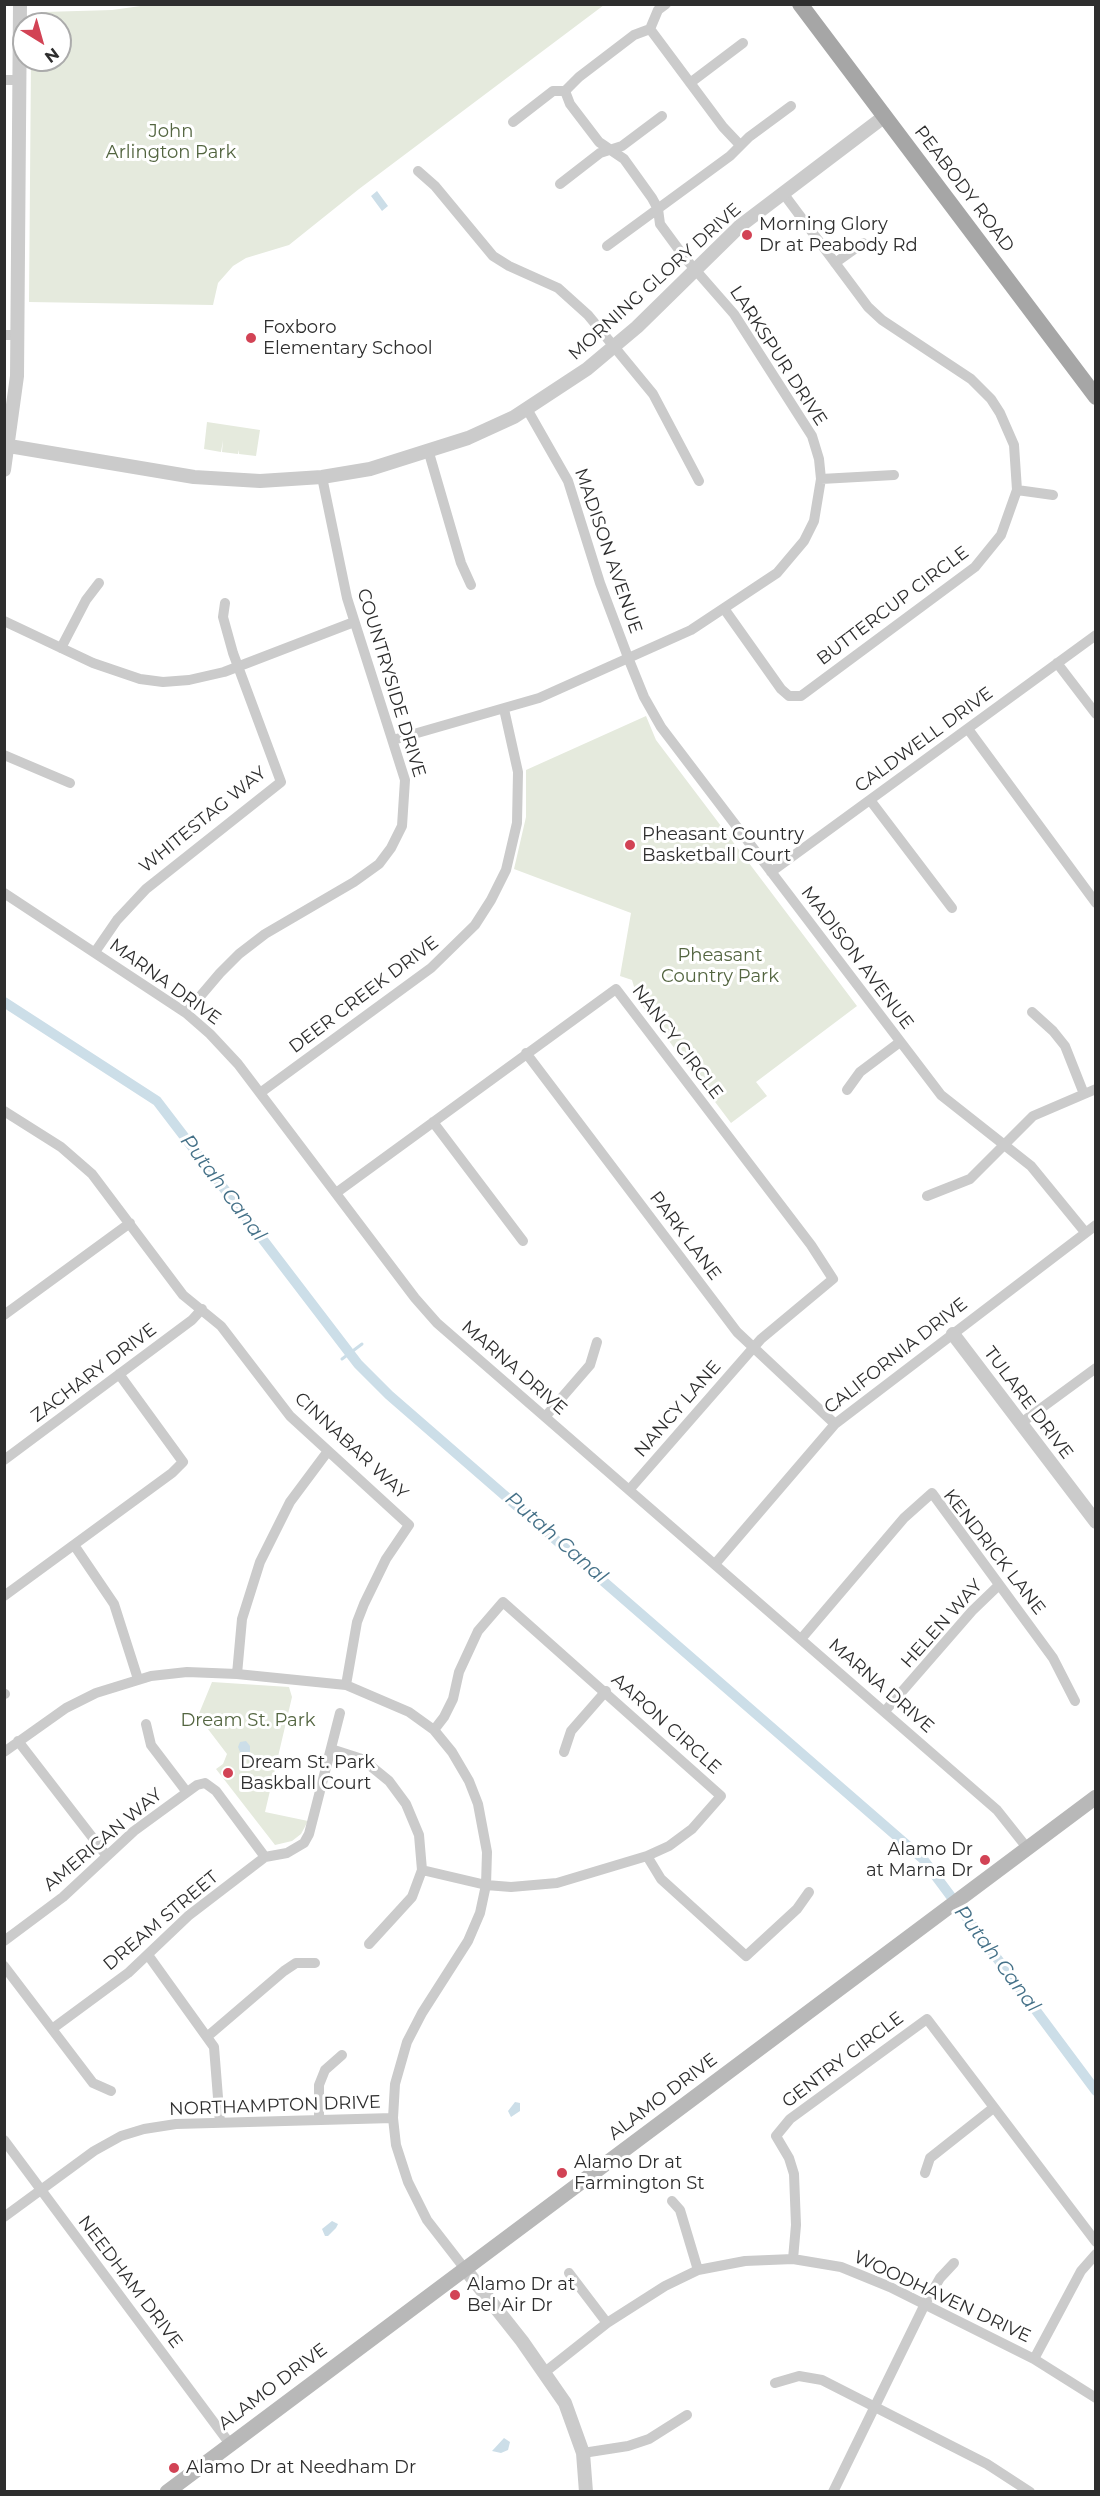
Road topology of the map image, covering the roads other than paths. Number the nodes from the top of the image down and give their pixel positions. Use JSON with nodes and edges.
{"nodes":[{"id":1,"x":20,"y":4,"type":"edge"},
{"id":2,"x":666,"y":4,"type":"edge"},
{"id":3,"x":800,"y":4,"type":"edge"},
{"id":4,"x":650,"y":29,"type":"junction"},
{"id":5,"x":743,"y":43,"type":"dead end"},
{"id":6,"x":4,"y":80,"type":"edge"},
{"id":7,"x":20,"y":80,"type":"junction"},
{"id":8,"x":690,"y":83,"type":"junction"},
{"id":9,"x":565,"y":91,"type":"junction"},
{"id":10,"x":791,"y":106,"type":"dead end"},
{"id":11,"x":662,"y":116,"type":"dead end"},
{"id":12,"x":885,"y":116,"type":"junction"},
{"id":13,"x":513,"y":122,"type":"dead end"},
{"id":14,"x":740,"y":145,"type":"junction"},
{"id":15,"x":610,"y":149,"type":"junction"},
{"id":16,"x":418,"y":171,"type":"dead end"},
{"id":17,"x":560,"y":184,"type":"dead end"},
{"id":18,"x":783,"y":193,"type":"junction"},
{"id":19,"x":658,"y":209,"type":"junction"},
{"id":20,"x":863,"y":243,"type":"dead end"},
{"id":21,"x":607,"y":246,"type":"dead end"},
{"id":22,"x":835,"y":263,"type":"junction"},
{"id":23,"x":696,"y":269,"type":"junction"},
{"id":24,"x":11,"y":335,"type":"edge"},
{"id":25,"x":616,"y":346,"type":"junction"},
{"id":26,"x":1095,"y":397,"type":"edge"},
{"id":27,"x":527,"y":409,"type":"junction"},
{"id":28,"x":9,"y":446,"type":"junction"},
{"id":29,"x":429,"y":453,"type":"junction"},
{"id":30,"x":4,"y":470,"type":"edge"},
{"id":31,"x":894,"y":475,"type":"dead end"},
{"id":32,"x":322,"y":477,"type":"junction"},
{"id":33,"x":821,"y":479,"type":"junction"},
{"id":34,"x":699,"y":481,"type":"dead end"},
{"id":35,"x":1017,"y":490,"type":"junction"},
{"id":36,"x":1053,"y":495,"type":"dead end"},
{"id":37,"x":99,"y":584,"type":"dead end"},
{"id":38,"x":471,"y":585,"type":"dead end"},
{"id":39,"x":225,"y":603,"type":"dead end"},
{"id":40,"x":725,"y":609,"type":"junction"},
{"id":41,"x":4,"y":621,"type":"edge"},
{"id":42,"x":354,"y":622,"type":"junction"},
{"id":43,"x":1095,"y":635,"type":"edge"},
{"id":44,"x":61,"y":648,"type":"junction"},
{"id":45,"x":629,"y":660,"type":"junction"},
{"id":46,"x":1057,"y":663,"type":"junction"},
{"id":47,"x":238,"y":668,"type":"junction"},
{"id":48,"x":504,"y":710,"type":"junction"},
{"id":49,"x":1095,"y":714,"type":"edge"},
{"id":50,"x":968,"y":729,"type":"junction"},
{"id":51,"x":393,"y":740,"type":"junction"},
{"id":52,"x":4,"y":755,"type":"edge"},
{"id":53,"x":69,"y":783,"type":"dead end"},
{"id":54,"x":870,"y":800,"type":"junction"},
{"id":55,"x":771,"y":872,"type":"junction"},
{"id":56,"x":4,"y":893,"type":"edge"},
{"id":57,"x":1095,"y":903,"type":"edge"},
{"id":58,"x":952,"y":908,"type":"dead end"},
{"id":59,"x":95,"y":952,"type":"junction"},
{"id":60,"x":1032,"y":1012,"type":"dead end"},
{"id":61,"x":186,"y":1013,"type":"junction"},
{"id":62,"x":900,"y":1042,"type":"junction"},
{"id":63,"x":526,"y":1053,"type":"junction"},
{"id":64,"x":1095,"y":1089,"type":"edge"},
{"id":65,"x":846,"y":1090,"type":"dead end"},
{"id":66,"x":261,"y":1093,"type":"junction"},
{"id":67,"x":1084,"y":1094,"type":"junction"},
{"id":68,"x":4,"y":1111,"type":"edge"},
{"id":69,"x":434,"y":1122,"type":"junction"},
{"id":70,"x":1005,"y":1145,"type":"junction"},
{"id":71,"x":336,"y":1193,"type":"junction"},
{"id":72,"x":927,"y":1196,"type":"dead end"},
{"id":73,"x":130,"y":1223,"type":"junction"},
{"id":74,"x":1095,"y":1224,"type":"edge"},
{"id":75,"x":1084,"y":1232,"type":"junction"},
{"id":76,"x":523,"y":1241,"type":"dead end"},
{"id":77,"x":7,"y":1309,"type":"edge"},
{"id":78,"x":202,"y":1309,"type":"junction"},
{"id":79,"x":953,"y":1334,"type":"junction"},
{"id":80,"x":597,"y":1342,"type":"dead end"},
{"id":81,"x":752,"y":1348,"type":"junction"},
{"id":82,"x":1095,"y":1368,"type":"edge"},
{"id":83,"x":118,"y":1374,"type":"junction"},
{"id":84,"x":545,"y":1418,"type":"junction"},
{"id":85,"x":1021,"y":1423,"type":"junction"},
{"id":86,"x":835,"y":1424,"type":"junction"},
{"id":87,"x":328,"y":1450,"type":"junction"},
{"id":88,"x":4,"y":1460,"type":"edge"},
{"id":89,"x":629,"y":1490,"type":"junction"},
{"id":90,"x":1095,"y":1522,"type":"edge"},
{"id":91,"x":74,"y":1545,"type":"junction"},
{"id":92,"x":715,"y":1564,"type":"junction"},
{"id":93,"x":999,"y":1585,"type":"junction"},
{"id":94,"x":4,"y":1596,"type":"edge"},
{"id":95,"x":801,"y":1639,"type":"junction"},
{"id":96,"x":237,"y":1674,"type":"junction"},
{"id":97,"x":138,"y":1679,"type":"junction"},
{"id":98,"x":346,"y":1685,"type":"junction"},
{"id":99,"x":606,"y":1691,"type":"junction"},
{"id":100,"x":1074,"y":1701,"type":"dead end"},
{"id":101,"x":885,"y":1712,"type":"junction"},
{"id":102,"x":340,"y":1713,"type":"dead end"},
{"id":103,"x":147,"y":1724,"type":"dead end"},
{"id":104,"x":434,"y":1730,"type":"junction"},
{"id":105,"x":18,"y":1741,"type":"junction"},
{"id":106,"x":331,"y":1749,"type":"junction"},
{"id":107,"x":4,"y":1752,"type":"edge"},
{"id":108,"x":564,"y":1752,"type":"dead end"},
{"id":109,"x":186,"y":1791,"type":"junction"},
{"id":110,"x":1095,"y":1797,"type":"edge"},
{"id":111,"x":1028,"y":1849,"type":"junction"},
{"id":112,"x":106,"y":1855,"type":"junction"},
{"id":113,"x":647,"y":1856,"type":"junction"},
{"id":114,"x":265,"y":1857,"type":"junction"},
{"id":115,"x":422,"y":1870,"type":"junction"},
{"id":116,"x":486,"y":1885,"type":"junction"},
{"id":117,"x":809,"y":1892,"type":"dead end"},
{"id":118,"x":4,"y":1941,"type":"edge"},
{"id":119,"x":369,"y":1944,"type":"dead end"},
{"id":120,"x":148,"y":1955,"type":"junction"},
{"id":121,"x":315,"y":1963,"type":"dead end"},
{"id":122,"x":4,"y":1966,"type":"edge"},
{"id":123,"x":52,"y":2029,"type":"junction"},
{"id":124,"x":208,"y":2036,"type":"junction"},
{"id":125,"x":342,"y":2055,"type":"dead end"},
{"id":126,"x":111,"y":2091,"type":"dead end"},
{"id":127,"x":992,"y":2109,"type":"junction"},
{"id":128,"x":393,"y":2118,"type":"junction"},
{"id":129,"x":319,"y":2120,"type":"junction"},
{"id":130,"x":220,"y":2123,"type":"junction"},
{"id":131,"x":4,"y":2140,"type":"edge"},
{"id":132,"x":925,"y":2173,"type":"dead end"},
{"id":133,"x":42,"y":2189,"type":"junction"},
{"id":134,"x":672,"y":2200,"type":"dead end"},
{"id":135,"x":4,"y":2217,"type":"edge"},
{"id":136,"x":1095,"y":2242,"type":"edge"},
{"id":137,"x":1095,"y":2254,"type":"edge"},
{"id":138,"x":793,"y":2259,"type":"junction"},
{"id":139,"x":954,"y":2263,"type":"dead end"},
{"id":140,"x":465,"y":2269,"type":"junction"},
{"id":141,"x":698,"y":2270,"type":"junction"},
{"id":142,"x":569,"y":2273,"type":"dead end"},
{"id":143,"x":925,"y":2304,"type":"junction"},
{"id":144,"x":607,"y":2323,"type":"junction"},
{"id":145,"x":1034,"y":2358,"type":"junction"},
{"id":146,"x":545,"y":2372,"type":"junction"},
{"id":147,"x":775,"y":2383,"type":"dead end"},
{"id":148,"x":1095,"y":2398,"type":"edge"},
{"id":149,"x":875,"y":2408,"type":"junction"},
{"id":150,"x":687,"y":2415,"type":"dead end"},
{"id":151,"x":230,"y":2444,"type":"junction"},
{"id":152,"x":583,"y":2453,"type":"junction"},
{"id":153,"x":167,"y":2492,"type":"edge"},
{"id":154,"x":586,"y":2492,"type":"edge"},
{"id":155,"x":833,"y":2492,"type":"edge"},
{"id":156,"x":1030,"y":2492,"type":"edge"}],
"edges":[{"from":1,"to":7,"type":"street"},
{"from":2,"to":4,"type":"street"},
{"from":3,"to":12,"type":"main road","name":"PEABODY ROAD"},
{"from":4,"to":8,"type":"street"},
{"from":4,"to":9,"type":"street"},
{"from":5,"to":8,"type":"street"},
{"from":6,"to":7,"type":"street"},
{"from":7,"to":24,"type":"street"},
{"from":8,"to":14,"type":"street"},
{"from":9,"to":13,"type":"street"},
{"from":9,"to":15,"type":"street","name":"LARKSPUR DRIVE"},
{"from":10,"to":14,"type":"street"},
{"from":11,"to":15,"type":"street"},
{"from":12,"to":18,"type":"street","name":"MORNING GLORY DRIVE"},
{"from":12,"to":26,"type":"main road","name":"PEABODY ROAD"},
{"from":14,"to":19,"type":"street"},
{"from":15,"to":17,"type":"street"},
{"from":15,"to":19,"type":"street","name":"LARKSPUR DRIVE"},
{"from":16,"to":25,"type":"street"},
{"from":18,"to":22,"type":"street","name":"BUTTERCUP CIRCLE"},
{"from":18,"to":23,"type":"street","name":"MORNING GLORY DRIVE"},
{"from":19,"to":21,"type":"street"},
{"from":19,"to":23,"type":"street","name":"LARKSPUR DRIVE"},
{"from":20,"to":22,"type":"street"},
{"from":22,"to":35,"type":"street","name":"BUTTERCUP CIRCLE"},
{"from":23,"to":25,"type":"street","name":"MORNING GLORY DRIVE"},
{"from":23,"to":33,"type":"street","name":"LARKSPUR DRIVE"},
{"from":24,"to":28,"type":"street"},
{"from":25,"to":27,"type":"street","name":"MORNING GLORY DRIVE"},
{"from":25,"to":34,"type":"street"},
{"from":27,"to":29,"type":"street","name":"MORNING GLORY DRIVE"},
{"from":27,"to":45,"type":"street","name":"MADISON AVENUE"},
{"from":28,"to":30,"type":"street"},
{"from":28,"to":32,"type":"street","name":"MORNING GLORY DRIVE"},
{"from":29,"to":32,"type":"street","name":"MORNING GLORY DRIVE"},
{"from":29,"to":38,"type":"street"},
{"from":31,"to":33,"type":"street"},
{"from":32,"to":42,"type":"street","name":"COUNTRYSIDE DRIVE"},
{"from":33,"to":40,"type":"street","name":"LARKSPUR DRIVE"},
{"from":35,"to":36,"type":"street"},
{"from":35,"to":40,"type":"street","name":"BUTTERCUP CIRCLE"},
{"from":37,"to":44,"type":"street"},
{"from":39,"to":47,"type":"street"},
{"from":40,"to":45,"type":"street","name":"LARKSPUR DRIVE"},
{"from":41,"to":44,"type":"street"},
{"from":42,"to":47,"type":"street"},
{"from":42,"to":51,"type":"street","name":"COUNTRYSIDE DRIVE"},
{"from":43,"to":46,"type":"street","name":"CALDWELL DRIVE"},
{"from":44,"to":47,"type":"street"},
{"from":45,"to":48,"type":"street","name":"LARKSPUR DRIVE"},
{"from":45,"to":55,"type":"street","name":"MADISON AVENUE"},
{"from":46,"to":49,"type":"street"},
{"from":46,"to":50,"type":"street","name":"CALDWELL DRIVE"},
{"from":47,"to":59,"type":"street","name":"WHITESTAG WAY"},
{"from":48,"to":51,"type":"street","name":"LARKSPUR DRIVE"},
{"from":48,"to":66,"type":"street","name":"DEER CREEK DRIVE"},
{"from":50,"to":54,"type":"street","name":"CALDWELL DRIVE"},
{"from":50,"to":57,"type":"street"},
{"from":51,"to":61,"type":"street","name":"COUNTRYSIDE DRIVE"},
{"from":52,"to":53,"type":"street"},
{"from":54,"to":55,"type":"street","name":"CALDWELL DRIVE"},
{"from":54,"to":58,"type":"street"},
{"from":55,"to":62,"type":"street","name":"MADISON AVENUE"},
{"from":56,"to":59,"type":"street","name":"MARNA DRIVE"},
{"from":59,"to":61,"type":"street","name":"MARNA DRIVE"},
{"from":60,"to":67,"type":"street"},
{"from":61,"to":66,"type":"street","name":"MARNA DRIVE"},
{"from":62,"to":65,"type":"street"},
{"from":62,"to":70,"type":"street","name":"MADISON AVENUE"},
{"from":63,"to":69,"type":"street","name":"NANCY CIRCLE"},
{"from":63,"to":81,"type":"street","name":"PARK LANE"},
{"from":63,"to":81,"type":"street","name":"NANCY CIRCLE"},
{"from":64,"to":67,"type":"street"},
{"from":66,"to":71,"type":"street","name":"MARNA DRIVE"},
{"from":67,"to":70,"type":"street"},
{"from":68,"to":73,"type":"street","name":"CINNABAR WAY"},
{"from":69,"to":71,"type":"street","name":"NANCY CIRCLE"},
{"from":69,"to":76,"type":"street"},
{"from":70,"to":72,"type":"street"},
{"from":70,"to":75,"type":"street","name":"MADISON AVENUE"},
{"from":71,"to":84,"type":"street","name":"MARNA DRIVE"},
{"from":73,"to":77,"type":"street"},
{"from":73,"to":78,"type":"street","name":"CINNABAR WAY"},
{"from":74,"to":75,"type":"street","name":"CALIFORNIA DRIVE"},
{"from":75,"to":79,"type":"street","name":"CALIFORNIA DRIVE"},
{"from":78,"to":83,"type":"street","name":"ZACHARY DRIVE"},
{"from":78,"to":87,"type":"street","name":"CINNABAR WAY"},
{"from":79,"to":85,"type":"street","name":"TULARE DRIVE"},
{"from":79,"to":86,"type":"street","name":"CALIFORNIA DRIVE"},
{"from":80,"to":84,"type":"street"},
{"from":81,"to":86,"type":"street","name":"PARK LANE"},
{"from":81,"to":89,"type":"street","name":"NANCY LANE"},
{"from":82,"to":85,"type":"street"},
{"from":83,"to":88,"type":"street","name":"ZACHARY DRIVE"},
{"from":83,"to":91,"type":"street"},
{"from":84,"to":89,"type":"street","name":"MARNA DRIVE"},
{"from":85,"to":90,"type":"street","name":"TULARE DRIVE"},
{"from":86,"to":92,"type":"street","name":"CALIFORNIA DRIVE"},
{"from":87,"to":96,"type":"street"},
{"from":87,"to":98,"type":"street","name":"CINNABAR WAY"},
{"from":89,"to":92,"type":"street","name":"MARNA DRIVE"},
{"from":91,"to":94,"type":"street"},
{"from":91,"to":97,"type":"street"},
{"from":92,"to":95,"type":"street","name":"MARNA DRIVE"},
{"from":93,"to":95,"type":"street","name":"KENDRICK LANE"},
{"from":93,"to":100,"type":"street","name":"KENDRICK LANE"},
{"from":93,"to":101,"type":"street","name":"HELEN WAY"},
{"from":95,"to":101,"type":"street","name":"MARNA DRIVE"},
{"from":96,"to":97,"type":"street"},
{"from":96,"to":98,"type":"street"},
{"from":97,"to":105,"type":"street"},
{"from":98,"to":104,"type":"street"},
{"from":99,"to":104,"type":"street","name":"AARON CIRCLE"},
{"from":99,"to":108,"type":"street"},
{"from":99,"to":113,"type":"street","name":"AARON CIRCLE"},
{"from":101,"to":111,"type":"street","name":"MARNA DRIVE"},
{"from":102,"to":106,"type":"street","name":"DREAM STREET"},
{"from":103,"to":109,"type":"street"},
{"from":104,"to":116,"type":"street"},
{"from":105,"to":107,"type":"street"},
{"from":105,"to":112,"type":"street"},
{"from":106,"to":114,"type":"street","name":"DREAM STREET"},
{"from":106,"to":115,"type":"street"},
{"from":109,"to":112,"type":"street","name":"AMERICAN WAY"},
{"from":109,"to":114,"type":"street","name":"AMERICAN WAY"},
{"from":110,"to":111,"type":"main road","name":"ALAMO DRIVE"},
{"from":111,"to":140,"type":"main road","name":"ALAMO DRIVE"},
{"from":112,"to":118,"type":"street","name":"AMERICAN WAY"},
{"from":113,"to":116,"type":"street","name":"AARON CIRCLE"},
{"from":113,"to":117,"type":"street"},
{"from":114,"to":120,"type":"street","name":"DREAM STREET"},
{"from":115,"to":116,"type":"street","name":"AARON CIRCLE"},
{"from":115,"to":119,"type":"street"},
{"from":116,"to":128,"type":"street"},
{"from":120,"to":123,"type":"street","name":"DREAM STREET"},
{"from":120,"to":124,"type":"street"},
{"from":121,"to":124,"type":"street"},
{"from":122,"to":123,"type":"street"},
{"from":123,"to":126,"type":"street"},
{"from":124,"to":130,"type":"street"},
{"from":125,"to":129,"type":"street"},
{"from":127,"to":132,"type":"street"},
{"from":127,"to":136,"type":"street","name":"GENTRY CIRCLE"},
{"from":127,"to":138,"type":"street","name":"GENTRY CIRCLE"},
{"from":128,"to":129,"type":"street","name":"NORTHAMPTON DRIVE"},
{"from":128,"to":140,"type":"street"},
{"from":129,"to":130,"type":"street","name":"NORTHAMPTON DRIVE"},
{"from":130,"to":133,"type":"street","name":"NORTHAMPTON DRIVE"},
{"from":131,"to":133,"type":"street","name":"NEEDHAM DRIVE"},
{"from":133,"to":135,"type":"street","name":"NORTHAMPTON DRIVE"},
{"from":133,"to":151,"type":"street","name":"NEEDHAM DRIVE"},
{"from":134,"to":141,"type":"street"},
{"from":137,"to":145,"type":"street"},
{"from":138,"to":141,"type":"street","name":"WOODHAVEN DRIVE"},
{"from":138,"to":143,"type":"street","name":"WOODHAVEN DRIVE"},
{"from":139,"to":143,"type":"street"},
{"from":140,"to":146,"type":"street"},
{"from":140,"to":151,"type":"main road","name":"ALAMO DRIVE"},
{"from":141,"to":144,"type":"street","name":"WOODHAVEN DRIVE"},
{"from":142,"to":144,"type":"street"},
{"from":143,"to":145,"type":"street","name":"WOODHAVEN DRIVE"},
{"from":143,"to":149,"type":"street"},
{"from":144,"to":146,"type":"street","name":"WOODHAVEN DRIVE"},
{"from":145,"to":148,"type":"street","name":"WOODHAVEN DRIVE"},
{"from":146,"to":152,"type":"street"},
{"from":147,"to":149,"type":"street"},
{"from":149,"to":155,"type":"street"},
{"from":149,"to":156,"type":"street"},
{"from":150,"to":152,"type":"street"},
{"from":151,"to":153,"type":"main road","name":"ALAMO DRIVE"},
{"from":152,"to":154,"type":"street"}]}
